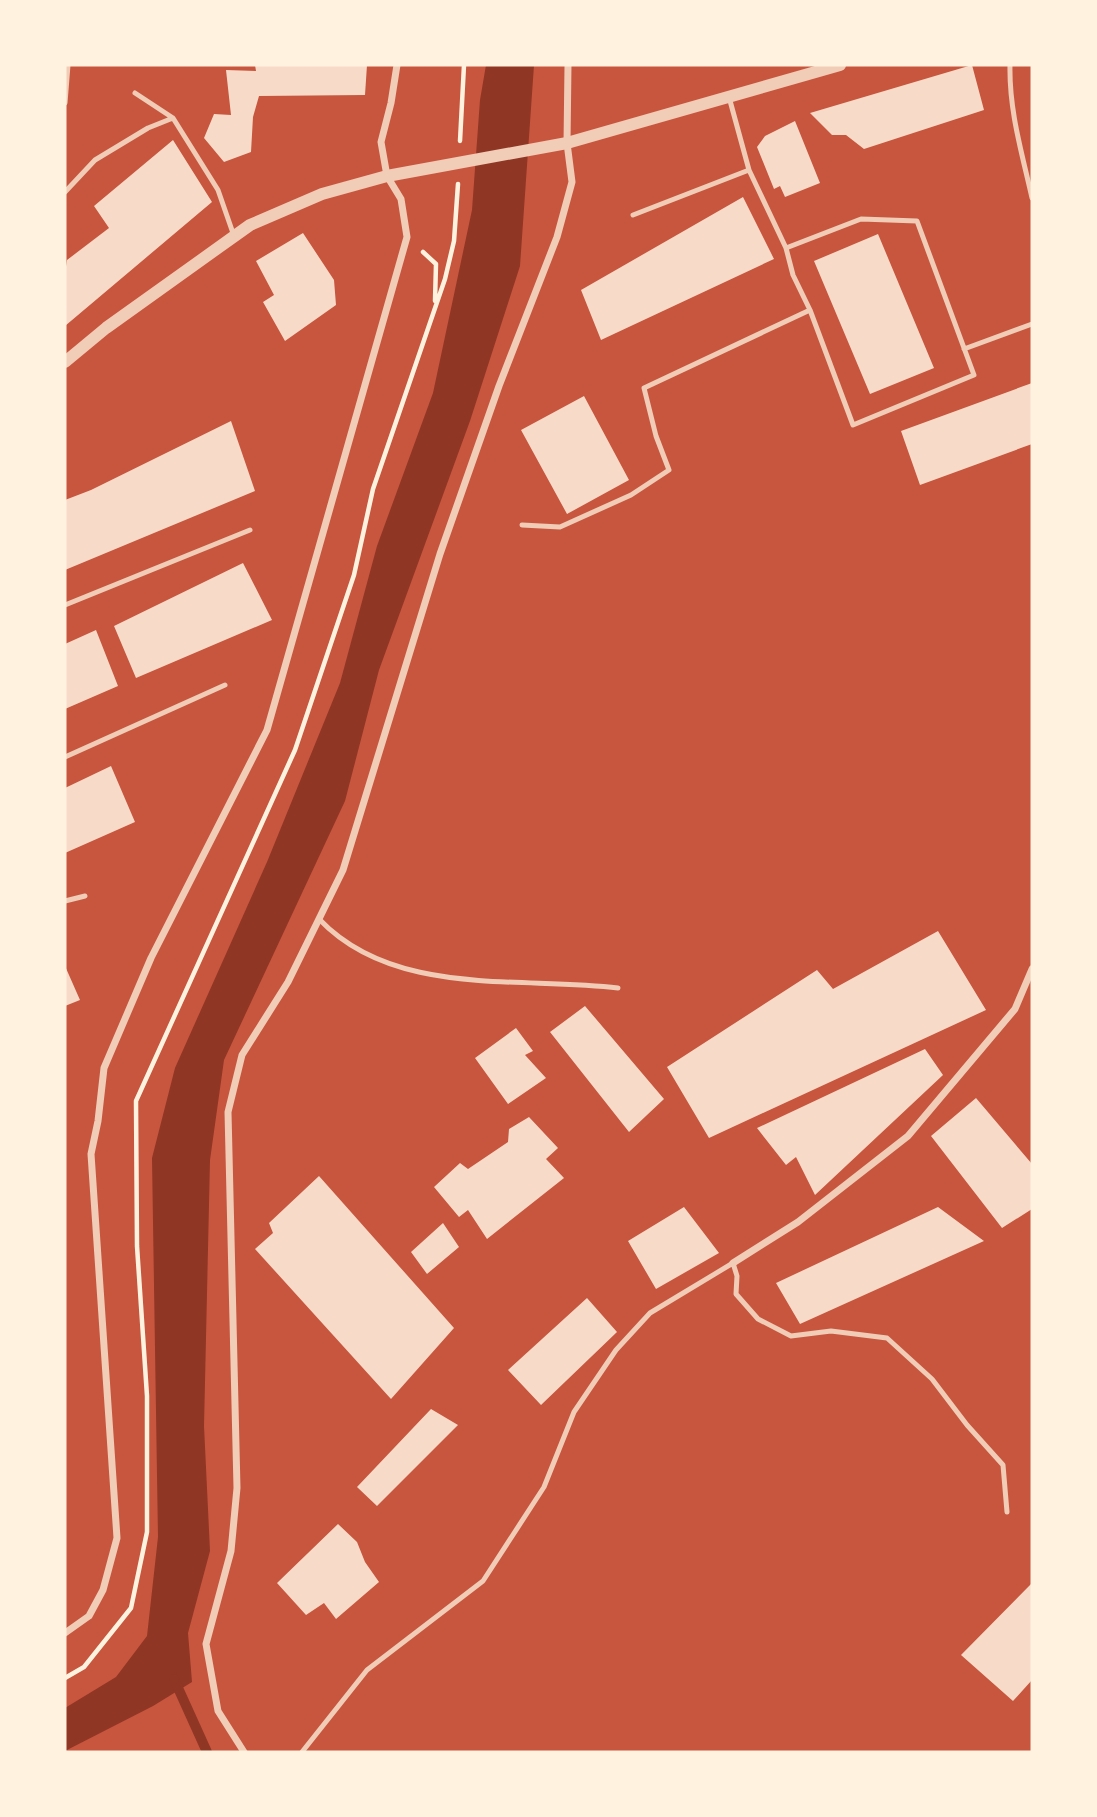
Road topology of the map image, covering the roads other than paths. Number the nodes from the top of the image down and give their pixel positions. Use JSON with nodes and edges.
{"nodes":[{"id":1,"x":68,"y":65,"type":"edge"},
{"id":2,"x":397,"y":65,"type":"edge"},
{"id":3,"x":568,"y":65,"type":"edge"},
{"id":4,"x":839,"y":65,"type":"edge"},
{"id":5,"x":1010,"y":65,"type":"edge"},
{"id":6,"x":135,"y":93,"type":"dead end"},
{"id":7,"x":729,"y":97,"type":"junction"},
{"id":8,"x":65,"y":103,"type":"edge"},
{"id":9,"x":173,"y":118,"type":"junction"},
{"id":10,"x":567,"y":143,"type":"junction"},
{"id":11,"x":749,"y":170,"type":"junction"},
{"id":12,"x":387,"y":176,"type":"junction"},
{"id":13,"x":65,"y":192,"type":"edge"},
{"id":14,"x":1032,"y":198,"type":"edge"},
{"id":15,"x":633,"y":215,"type":"dead end"},
{"id":16,"x":234,"y":237,"type":"junction"},
{"id":17,"x":786,"y":248,"type":"junction"},
{"id":18,"x":810,"y":310,"type":"junction"},
{"id":19,"x":1032,"y":324,"type":"edge"},
{"id":20,"x":964,"y":349,"type":"junction"},
{"id":21,"x":65,"y":362,"type":"edge"},
{"id":22,"x":522,"y":525,"type":"dead end"},
{"id":23,"x":250,"y":530,"type":"dead end"},
{"id":24,"x":65,"y":606,"type":"edge"},
{"id":25,"x":225,"y":685,"type":"dead end"},
{"id":26,"x":65,"y":757,"type":"edge"},
{"id":27,"x":85,"y":895,"type":"dead end"},
{"id":28,"x":65,"y":901,"type":"edge"},
{"id":29,"x":319,"y":919,"type":"junction"},
{"id":30,"x":1032,"y":969,"type":"edge"},
{"id":31,"x":618,"y":988,"type":"dead end"},
{"id":32,"x":733,"y":1263,"type":"junction"},
{"id":33,"x":1007,"y":1512,"type":"dead end"},
{"id":34,"x":65,"y":1633,"type":"edge"},
{"id":35,"x":244,"y":1752,"type":"edge"},
{"id":36,"x":302,"y":1752,"type":"edge"}],
"edges":[{"from":1,"to":8,"type":"lane"},
{"from":2,"to":12,"type":"street"},
{"from":3,"to":10,"type":"street"},
{"from":4,"to":7,"type":"street"},
{"from":5,"to":14,"type":"lane"},
{"from":6,"to":9,"type":"lane"},
{"from":7,"to":10,"type":"street"},
{"from":7,"to":11,"type":"lane"},
{"from":9,"to":13,"type":"lane"},
{"from":9,"to":16,"type":"lane"},
{"from":10,"to":12,"type":"street"},
{"from":10,"to":29,"type":"street"},
{"from":11,"to":15,"type":"lane"},
{"from":11,"to":17,"type":"lane"},
{"from":12,"to":16,"type":"street"},
{"from":12,"to":34,"type":"street"},
{"from":16,"to":21,"type":"street"},
{"from":17,"to":18,"type":"lane"},
{"from":17,"to":20,"type":"lane"},
{"from":18,"to":20,"type":"lane"},
{"from":18,"to":22,"type":"lane"},
{"from":19,"to":20,"type":"lane"},
{"from":23,"to":24,"type":"lane"},
{"from":25,"to":26,"type":"lane"},
{"from":27,"to":28,"type":"lane"},
{"from":29,"to":31,"type":"lane"},
{"from":29,"to":35,"type":"street"},
{"from":30,"to":32,"type":"street"},
{"from":32,"to":33,"type":"lane"},
{"from":32,"to":36,"type":"lane"}]}
